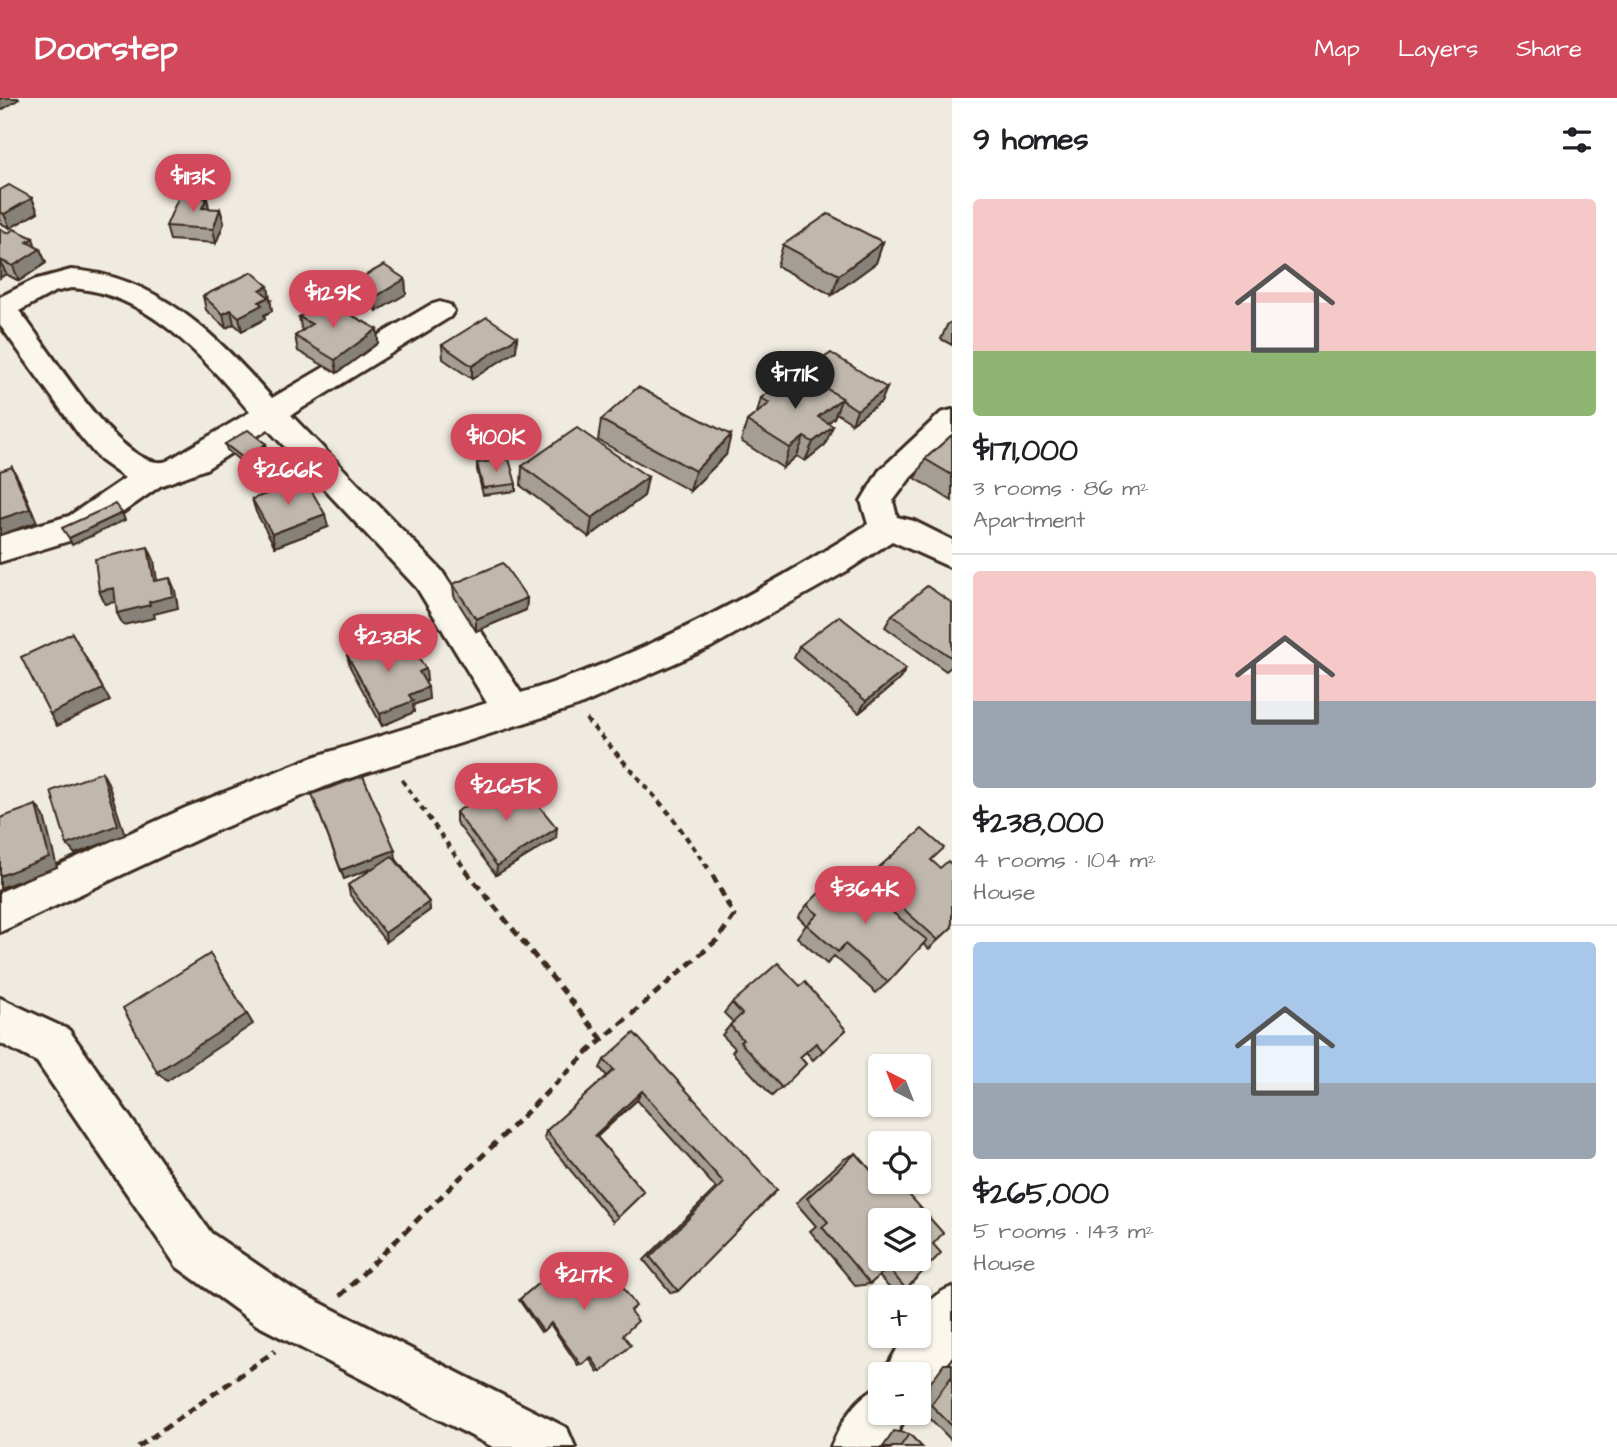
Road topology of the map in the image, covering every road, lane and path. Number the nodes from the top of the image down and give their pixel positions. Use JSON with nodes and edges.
{"nodes":[{"id":1,"x":1,"y":308,"type":"edge"},
{"id":2,"x":440,"y":310,"type":"dead end"},
{"id":3,"x":269,"y":414,"type":"junction"},
{"id":4,"x":952,"y":421,"type":"edge"},
{"id":5,"x":152,"y":475,"type":"junction"},
{"id":6,"x":887,"y":528,"type":"junction"},
{"id":7,"x":0,"y":549,"type":"edge"},
{"id":8,"x":952,"y":555,"type":"edge"},
{"id":9,"x":565,"y":695,"type":"junction"},
{"id":10,"x":512,"y":711,"type":"junction"},
{"id":11,"x":384,"y":753,"type":"junction"},
{"id":12,"x":0,"y":913,"type":"edge"},
{"id":13,"x":0,"y":1020,"type":"edge"},
{"id":14,"x":603,"y":1040,"type":"junction"},
{"id":15,"x":952,"y":1312,"type":"edge"},
{"id":16,"x":311,"y":1325,"type":"junction"},
{"id":17,"x":917,"y":1362,"type":"edge"},
{"id":18,"x":873,"y":1425,"type":"edge"},
{"id":19,"x":138,"y":1447,"type":"edge"},
{"id":20,"x":548,"y":1447,"type":"edge"},
{"id":21,"x":858,"y":1447,"type":"edge"}],
"edges":[{"from":1,"to":3,"type":"street"},
{"from":1,"to":5,"type":"street"},
{"from":2,"to":3,"type":"street"},
{"from":3,"to":5,"type":"street"},
{"from":3,"to":10,"type":"street"},
{"from":4,"to":6,"type":"street"},
{"from":5,"to":7,"type":"street"},
{"from":6,"to":8,"type":"street"},
{"from":6,"to":9,"type":"street"},
{"from":9,"to":10,"type":"street"},
{"from":9,"to":14,"type":"path"},
{"from":10,"to":11,"type":"street"},
{"from":11,"to":12,"type":"street"},
{"from":11,"to":14,"type":"path"},
{"from":13,"to":16,"type":"street"},
{"from":14,"to":16,"type":"path"},
{"from":15,"to":17,"type":"street"},
{"from":16,"to":19,"type":"path"},
{"from":16,"to":20,"type":"street"},
{"from":18,"to":21,"type":"street"}]}
